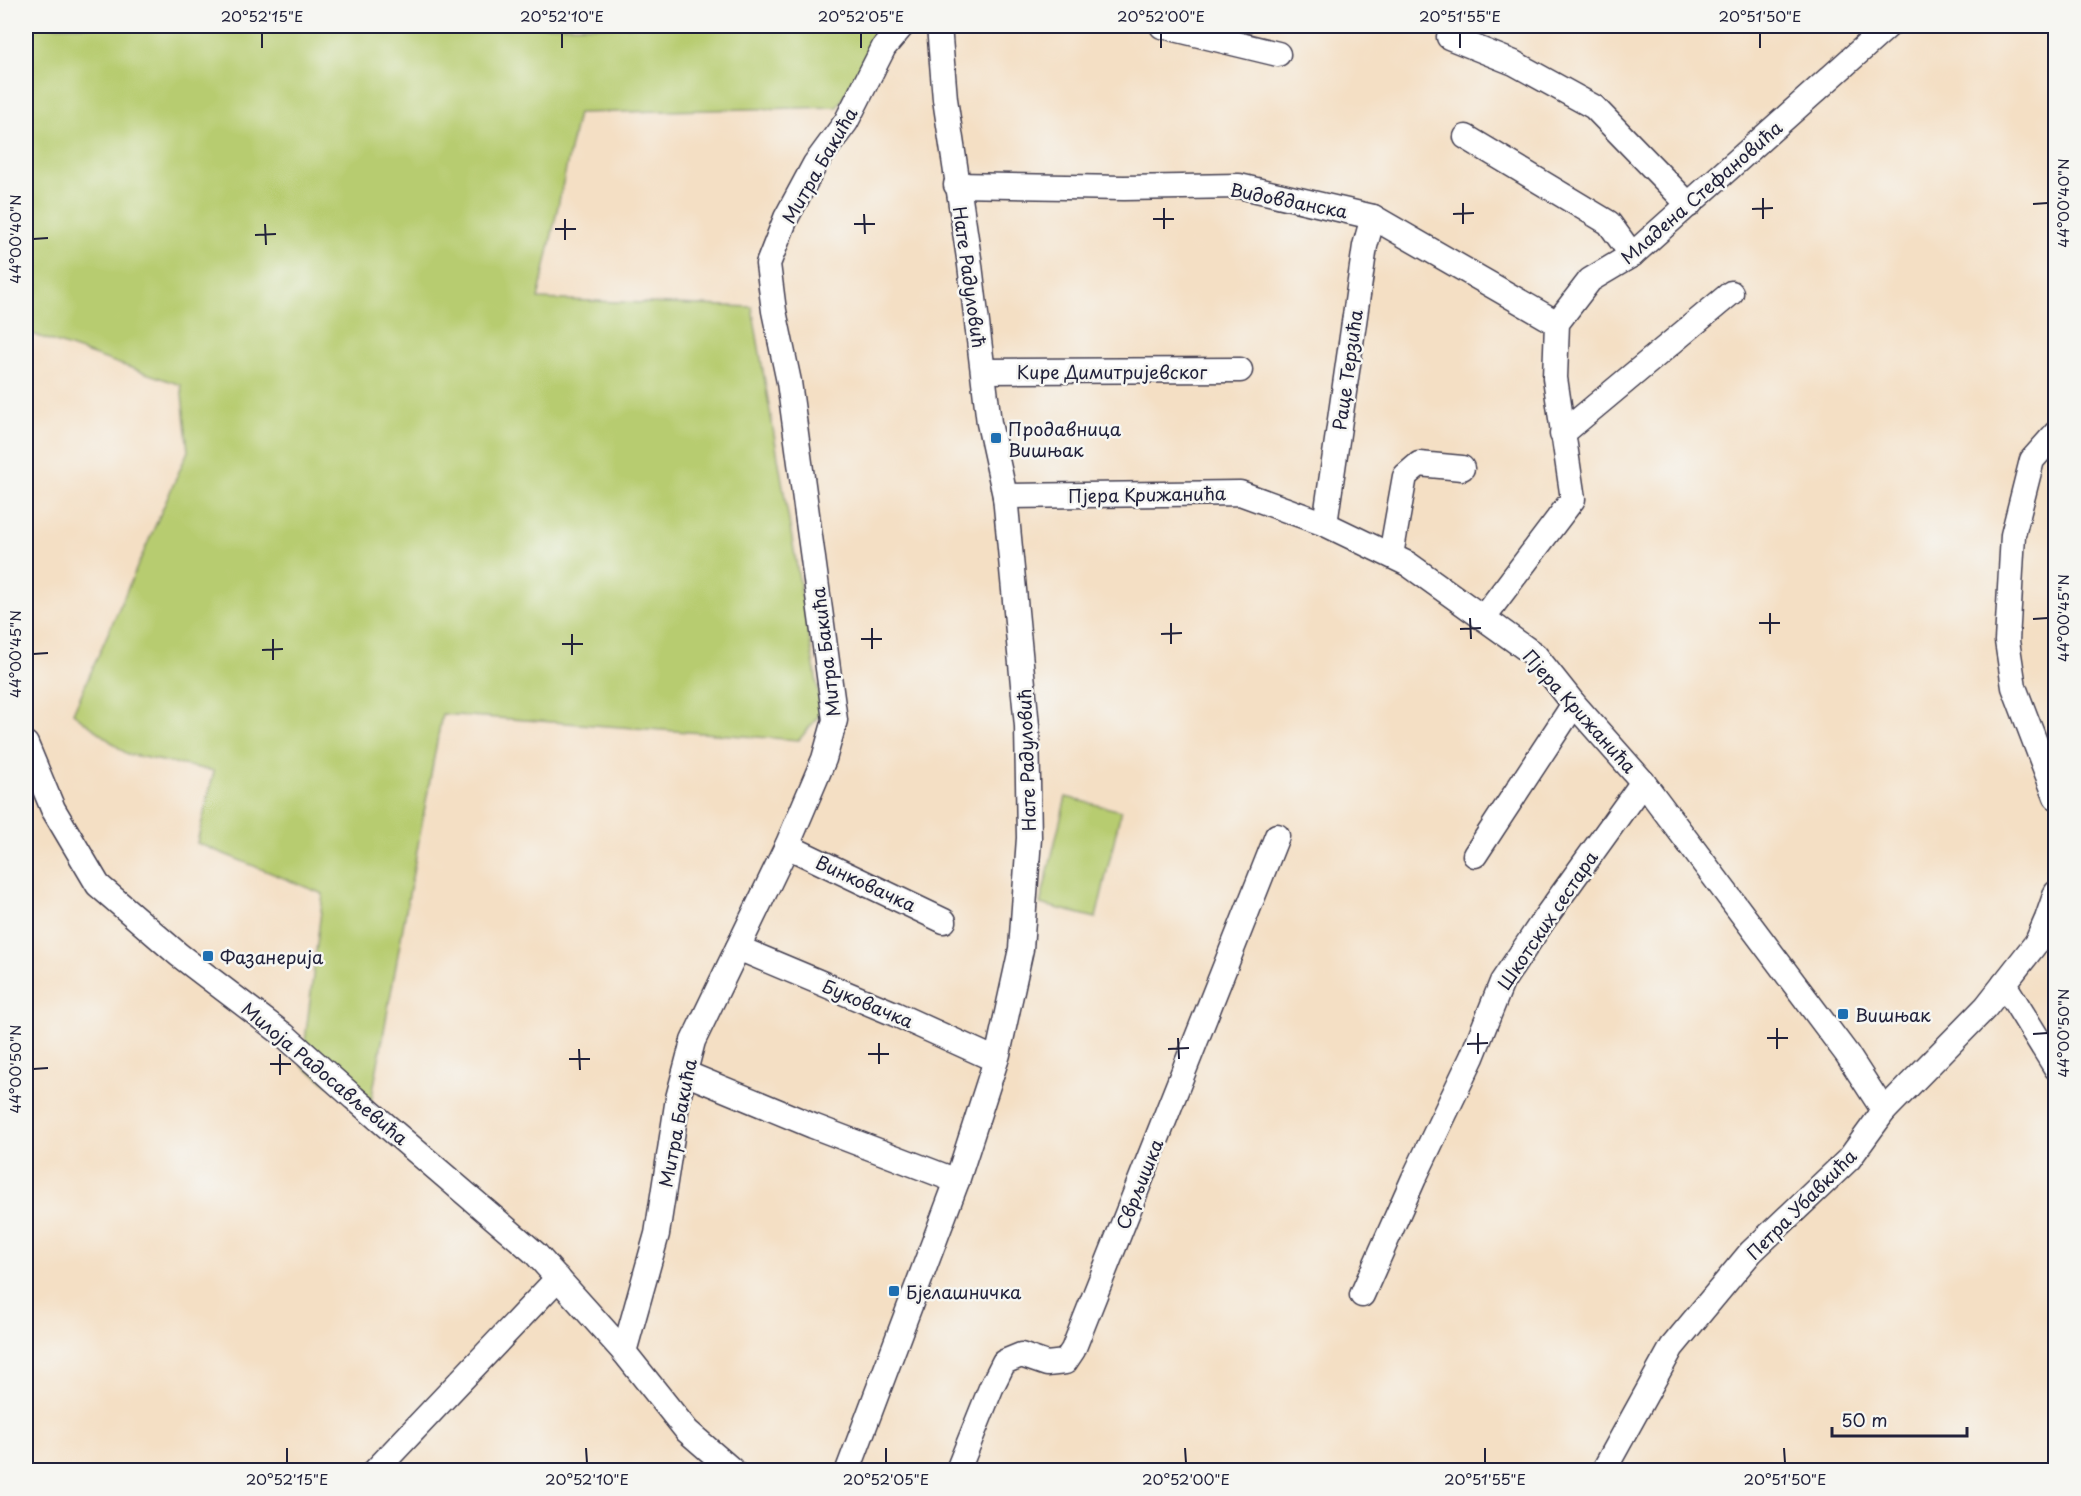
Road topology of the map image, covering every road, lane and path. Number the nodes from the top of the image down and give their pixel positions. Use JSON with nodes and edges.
{"nodes":[{"id":1,"x":902,"y":26,"type":"edge"},
{"id":2,"x":939,"y":26,"type":"edge"},
{"id":3,"x":1162,"y":26,"type":"edge"},
{"id":4,"x":1888,"y":26,"type":"edge"},
{"id":5,"x":1449,"y":38,"type":"dead end"},
{"id":6,"x":1278,"y":54,"type":"dead end"},
{"id":7,"x":1466,"y":137,"type":"dead end"},
{"id":8,"x":956,"y":185,"type":"junction"},
{"id":9,"x":1689,"y":205,"type":"junction"},
{"id":10,"x":1373,"y":217,"type":"junction"},
{"id":11,"x":1632,"y":255,"type":"junction"},
{"id":12,"x":1731,"y":293,"type":"dead end"},
{"id":13,"x":1557,"y":323,"type":"junction"},
{"id":14,"x":1240,"y":370,"type":"dead end"},
{"id":15,"x":984,"y":371,"type":"junction"},
{"id":16,"x":2055,"y":433,"type":"edge"},
{"id":17,"x":1562,"y":434,"type":"junction"},
{"id":18,"x":1462,"y":468,"type":"dead end"},
{"id":19,"x":1005,"y":496,"type":"junction"},
{"id":20,"x":1325,"y":524,"type":"junction"},
{"id":21,"x":1390,"y":555,"type":"junction"},
{"id":22,"x":1483,"y":618,"type":"junction"},
{"id":23,"x":1574,"y":704,"type":"junction"},
{"id":24,"x":26,"y":744,"type":"edge"},
{"id":25,"x":1643,"y":782,"type":"junction"},
{"id":26,"x":32,"y":784,"type":"edge"},
{"id":27,"x":2055,"y":797,"type":"edge"},
{"id":28,"x":1277,"y":836,"type":"dead end"},
{"id":29,"x":787,"y":846,"type":"junction"},
{"id":30,"x":1475,"y":855,"type":"dead end"},
{"id":31,"x":2055,"y":893,"type":"edge"},
{"id":32,"x":944,"y":921,"type":"dead end"},
{"id":33,"x":738,"y":948,"type":"junction"},
{"id":34,"x":2004,"y":984,"type":"junction"},
{"id":35,"x":2053,"y":1058,"type":"edge"},
{"id":36,"x":996,"y":1060,"type":"junction"},
{"id":37,"x":685,"y":1073,"type":"junction"},
{"id":38,"x":1884,"y":1111,"type":"junction"},
{"id":39,"x":957,"y":1181,"type":"junction"},
{"id":40,"x":558,"y":1278,"type":"junction"},
{"id":41,"x":1362,"y":1295,"type":"dead end"},
{"id":42,"x":624,"y":1352,"type":"junction"},
{"id":43,"x":376,"y":1470,"type":"edge"},
{"id":44,"x":732,"y":1470,"type":"edge"},
{"id":45,"x":848,"y":1470,"type":"edge"},
{"id":46,"x":958,"y":1470,"type":"edge"},
{"id":47,"x":1604,"y":1470,"type":"edge"}],
"edges":[{"from":1,"to":29,"type":"street","name":"Митра Бакића"},
{"from":2,"to":8,"type":"street","name":"Нате Радуловић"},
{"from":3,"to":6,"type":"street"},
{"from":4,"to":9,"type":"street","name":"Младена Стефановића"},
{"from":5,"to":9,"type":"street"},
{"from":7,"to":11,"type":"street"},
{"from":8,"to":10,"type":"street","name":"Видовданска"},
{"from":8,"to":15,"type":"street","name":"Нате Радуловић"},
{"from":9,"to":11,"type":"street","name":"Младена Стефановића"},
{"from":10,"to":13,"type":"street","name":"Видовданска"},
{"from":10,"to":20,"type":"street","name":"Раце Терзића"},
{"from":11,"to":13,"type":"street","name":"Младена Стефановића"},
{"from":12,"to":17,"type":"street"},
{"from":13,"to":17,"type":"street"},
{"from":14,"to":15,"type":"street","name":"Кире Димитријевског"},
{"from":15,"to":19,"type":"street","name":"Нате Радуловић"},
{"from":16,"to":27,"type":"street"},
{"from":17,"to":22,"type":"street"},
{"from":18,"to":21,"type":"street"},
{"from":19,"to":20,"type":"street","name":"Пјера Крижанића"},
{"from":19,"to":36,"type":"street","name":"Нате Радуловић"},
{"from":20,"to":21,"type":"street","name":"Пјера Крижанића"},
{"from":21,"to":22,"type":"street","name":"Пјера Крижанића"},
{"from":22,"to":23,"type":"street","name":"Пјера Крижанића"},
{"from":23,"to":25,"type":"street","name":"Пјера Крижанића"},
{"from":23,"to":30,"type":"street"},
{"from":24,"to":26,"type":"street","name":"Милоја Радосављевића"},
{"from":25,"to":38,"type":"street","name":"Пјера Крижанића"},
{"from":25,"to":41,"type":"street","name":"Шкотских сестара"},
{"from":26,"to":40,"type":"street","name":"Милоја Радосављевића"},
{"from":28,"to":46,"type":"street","name":"Сврљишка"},
{"from":29,"to":32,"type":"street","name":"Винковачка"},
{"from":29,"to":33,"type":"street","name":"Митра Бакића"},
{"from":31,"to":34,"type":"street","name":"Петра Убавкића"},
{"from":33,"to":36,"type":"street","name":"Буковачка"},
{"from":33,"to":37,"type":"street","name":"Митра Бакића"},
{"from":34,"to":35,"type":"street"},
{"from":34,"to":38,"type":"street","name":"Петра Убавкића"},
{"from":36,"to":39,"type":"street","name":"Нате Радуловић"},
{"from":37,"to":39,"type":"street"},
{"from":37,"to":42,"type":"street","name":"Митра Бакића"},
{"from":38,"to":47,"type":"street","name":"Петра Убавкића"},
{"from":39,"to":45,"type":"street","name":"Нате Радуловић"},
{"from":40,"to":42,"type":"street","name":"Милоја Радосављевића"},
{"from":40,"to":43,"type":"street"},
{"from":42,"to":44,"type":"street","name":"Милоја Радосављевића"}]}
